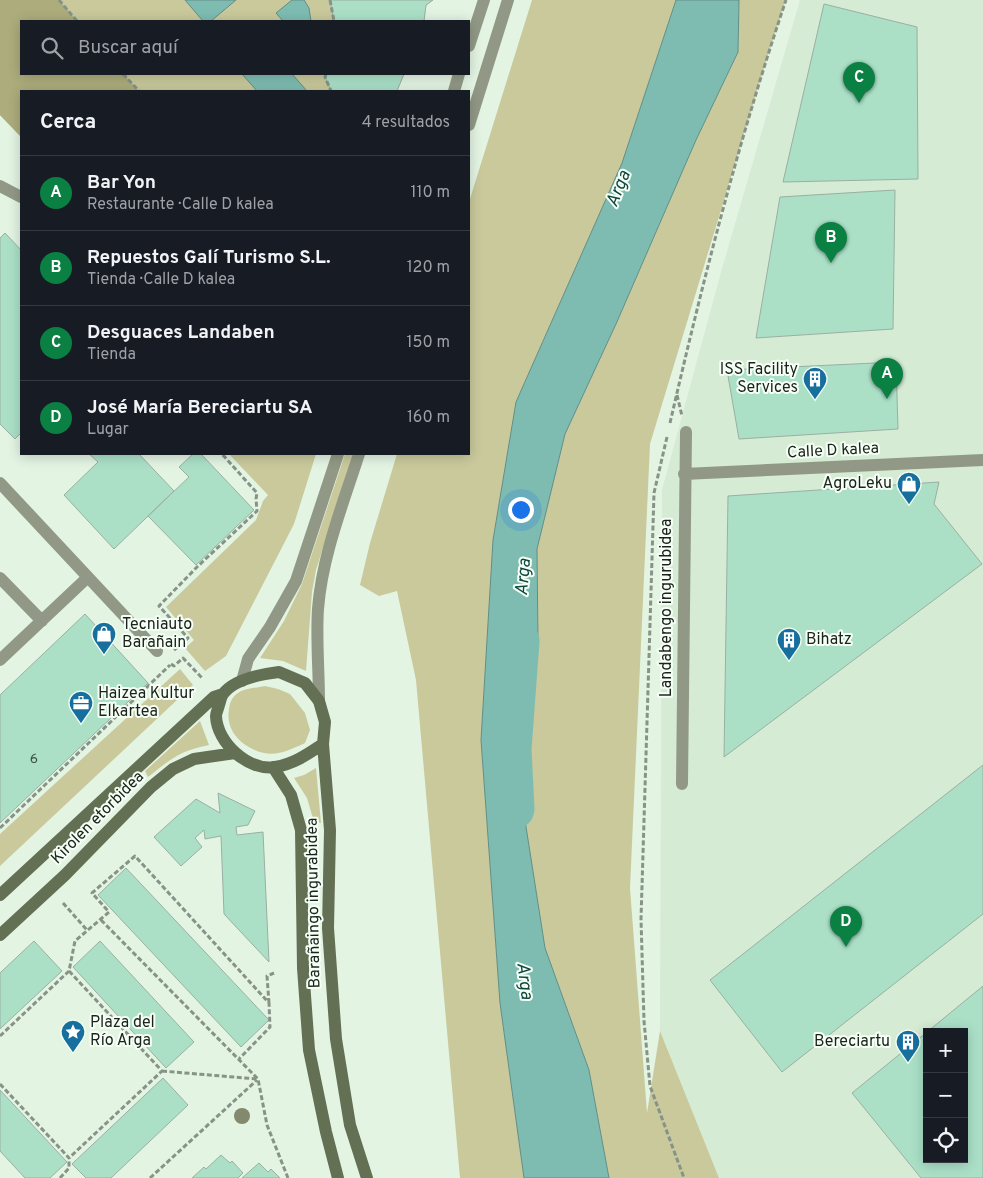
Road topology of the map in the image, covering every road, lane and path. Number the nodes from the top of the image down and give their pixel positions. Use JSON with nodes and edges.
{"nodes":[{"id":1,"x":59,"y":0,"type":"edge"},
{"id":2,"x":330,"y":0,"type":"edge"},
{"id":3,"x":484,"y":0,"type":"edge"},
{"id":4,"x":508,"y":0,"type":"edge"},
{"id":5,"x":77,"y":20,"type":"edge"},
{"id":6,"x":334,"y":20,"type":"edge"},
{"id":7,"x":470,"y":43,"type":"edge"},
{"id":8,"x":124,"y":75,"type":"edge"},
{"id":9,"x":326,"y":75,"type":"edge"},
{"id":10,"x":459,"y":75,"type":"edge"},
{"id":11,"x":138,"y":90,"type":"edge"},
{"id":12,"x":331,"y":90,"type":"edge"},
{"id":13,"x":454,"y":90,"type":"edge"},
{"id":14,"x":470,"y":122,"type":"edge"},
{"id":15,"x":0,"y":186,"type":"edge"},
{"id":16,"x":20,"y":196,"type":"edge"},
{"id":17,"x":686,"y":432,"type":"dead end"},
{"id":18,"x":338,"y":455,"type":"edge"},
{"id":19,"x":359,"y":455,"type":"edge"},
{"id":20,"x":983,"y":460,"type":"edge"},
{"id":21,"x":684,"y":474,"type":"junction"},
{"id":22,"x":0,"y":483,"type":"edge"},
{"id":23,"x":88,"y":577,"type":"junction"},
{"id":24,"x":0,"y":578,"type":"edge"},
{"id":25,"x":42,"y":621,"type":"junction"},
{"id":26,"x":157,"y":651,"type":"dead end"},
{"id":27,"x":0,"y":660,"type":"edge"},
{"id":28,"x":172,"y":664,"type":"dead end"},
{"id":29,"x":203,"y":679,"type":"dead end"},
{"id":30,"x":242,"y":682,"type":"junction"},
{"id":31,"x":223,"y":694,"type":"junction"},
{"id":32,"x":320,"y":701,"type":"junction"},
{"id":33,"x":323,"y":744,"type":"junction"},
{"id":34,"x":235,"y":753,"type":"junction"},
{"id":35,"x":273,"y":767,"type":"junction"},
{"id":36,"x":682,"y":784,"type":"dead end"},
{"id":37,"x":0,"y":895,"type":"edge"},
{"id":38,"x":63,"y":903,"type":"dead end"},
{"id":39,"x":101,"y":920,"type":"junction"},
{"id":40,"x":87,"y":930,"type":"junction"},
{"id":41,"x":0,"y":935,"type":"edge"},
{"id":42,"x":70,"y":972,"type":"junction"},
{"id":43,"x":274,"y":973,"type":"dead end"},
{"id":44,"x":269,"y":1003,"type":"junction"},
{"id":45,"x":0,"y":1036,"type":"edge"},
{"id":46,"x":239,"y":1059,"type":"junction"},
{"id":47,"x":162,"y":1071,"type":"junction"},
{"id":48,"x":258,"y":1079,"type":"junction"},
{"id":49,"x":0,"y":1084,"type":"edge"},
{"id":50,"x":69,"y":1158,"type":"junction"},
{"id":51,"x":60,"y":1178,"type":"edge"},
{"id":52,"x":150,"y":1178,"type":"edge"},
{"id":53,"x":288,"y":1178,"type":"edge"},
{"id":54,"x":338,"y":1178,"type":"edge"},
{"id":55,"x":367,"y":1178,"type":"edge"}],
"edges":[{"from":1,"to":5,"type":"path"},
{"from":2,"to":6,"type":"path"},
{"from":3,"to":7,"type":"street"},
{"from":4,"to":14,"type":"street"},
{"from":8,"to":11,"type":"path"},
{"from":9,"to":12,"type":"path"},
{"from":10,"to":13,"type":"street"},
{"from":15,"to":16,"type":"street"},
{"from":17,"to":21,"type":"street","name":"Landabengo ingurubidea"},
{"from":18,"to":30,"type":"street"},
{"from":19,"to":32,"type":"street"},
{"from":20,"to":21,"type":"street","name":"Calle D kalea"},
{"from":21,"to":36,"type":"street","name":"Landabengo ingurubidea"},
{"from":22,"to":23,"type":"street"},
{"from":23,"to":25,"type":"street"},
{"from":23,"to":26,"type":"street"},
{"from":24,"to":25,"type":"street"},
{"from":25,"to":27,"type":"street"},
{"from":28,"to":29,"type":"path"},
{"from":30,"to":31,"type":"main road"},
{"from":30,"to":32,"type":"main road"},
{"from":31,"to":34,"type":"main road"},
{"from":31,"to":37,"type":"main road","name":"Kirolen etorbidea"},
{"from":32,"to":33,"type":"main road"},
{"from":33,"to":35,"type":"main road"},
{"from":33,"to":55,"type":"main road","name":"Barañaingo ingurabidea"},
{"from":34,"to":35,"type":"main road"},
{"from":34,"to":41,"type":"main road","name":"Kirolen etorbidea"},
{"from":35,"to":54,"type":"main road","name":"Barañaingo ingurabidea"},
{"from":38,"to":40,"type":"path"},
{"from":39,"to":40,"type":"path"},
{"from":39,"to":44,"type":"path"},
{"from":39,"to":46,"type":"path"},
{"from":40,"to":42,"type":"path"},
{"from":42,"to":45,"type":"path"},
{"from":42,"to":47,"type":"path"},
{"from":43,"to":44,"type":"path"},
{"from":44,"to":46,"type":"path"},
{"from":46,"to":48,"type":"path"},
{"from":47,"to":48,"type":"path"},
{"from":47,"to":50,"type":"path"},
{"from":48,"to":52,"type":"path"},
{"from":48,"to":53,"type":"path"},
{"from":49,"to":50,"type":"path"},
{"from":50,"to":51,"type":"path"}]}
